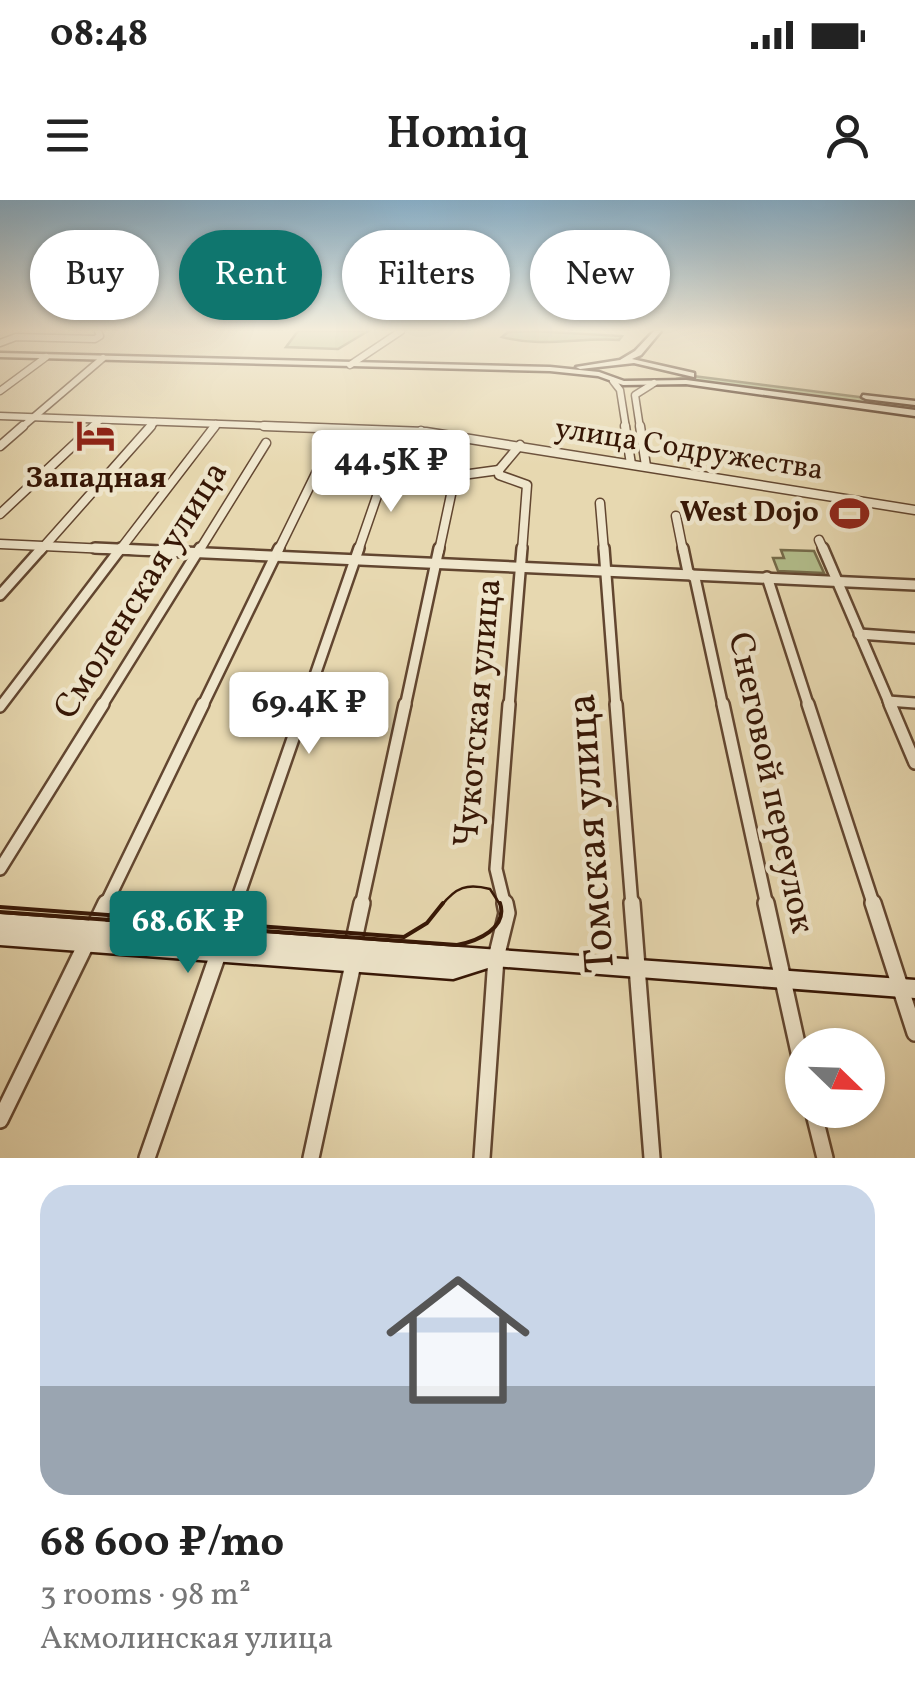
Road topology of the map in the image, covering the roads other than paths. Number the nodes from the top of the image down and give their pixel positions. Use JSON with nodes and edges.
{"nodes":[{"id":1,"x":85,"y":376,"type":"edge"},
{"id":2,"x":602,"y":376,"type":"edge"},
{"id":3,"x":669,"y":376,"type":"edge"},
{"id":4,"x":710,"y":376,"type":"edge"},
{"id":5,"x":614,"y":382,"type":"junction"},
{"id":6,"x":658,"y":382,"type":"junction"},
{"id":7,"x":915,"y":403,"type":"edge"},
{"id":8,"x":915,"y":413,"type":"edge"},
{"id":9,"x":38,"y":415,"type":"junction"},
{"id":10,"x":0,"y":416,"type":"edge"},
{"id":11,"x":98,"y":420,"type":"junction"},
{"id":12,"x":155,"y":422,"type":"junction"},
{"id":13,"x":216,"y":424,"type":"junction"},
{"id":14,"x":421,"y":431,"type":"junction"},
{"id":15,"x":266,"y":443,"type":"dead end"},
{"id":16,"x":520,"y":445,"type":"junction"},
{"id":17,"x":0,"y":446,"type":"edge"},
{"id":18,"x":324,"y":457,"type":"dead end"},
{"id":19,"x":631,"y":464,"type":"junction"},
{"id":20,"x":646,"y":466,"type":"junction"},
{"id":21,"x":499,"y":470,"type":"junction"},
{"id":22,"x":600,"y":503,"type":"dead end"},
{"id":23,"x":915,"y":510,"type":"edge"},
{"id":24,"x":0,"y":514,"type":"edge"},
{"id":25,"x":676,"y":516,"type":"dead end"},
{"id":26,"x":819,"y":540,"type":"dead end"},
{"id":27,"x":0,"y":544,"type":"edge"},
{"id":28,"x":44,"y":546,"type":"junction"},
{"id":29,"x":121,"y":549,"type":"junction"},
{"id":30,"x":198,"y":552,"type":"junction"},
{"id":31,"x":277,"y":556,"type":"junction"},
{"id":32,"x":357,"y":559,"type":"junction"},
{"id":33,"x":437,"y":562,"type":"junction"},
{"id":34,"x":522,"y":566,"type":"junction"},
{"id":35,"x":607,"y":569,"type":"junction"},
{"id":36,"x":688,"y":572,"type":"junction"},
{"id":37,"x":767,"y":577,"type":"junction"},
{"id":38,"x":837,"y":580,"type":"junction"},
{"id":39,"x":915,"y":584,"type":"edge"},
{"id":40,"x":0,"y":595,"type":"edge"},
{"id":41,"x":859,"y":634,"type":"junction"},
{"id":42,"x":915,"y":638,"type":"edge"},
{"id":43,"x":888,"y":701,"type":"junction"},
{"id":44,"x":915,"y":703,"type":"edge"},
{"id":45,"x":0,"y":707,"type":"edge"},
{"id":46,"x":915,"y":763,"type":"edge"},
{"id":47,"x":0,"y":869,"type":"edge"},
{"id":48,"x":0,"y":922,"type":"edge"},
{"id":49,"x":0,"y":937,"type":"edge"},
{"id":50,"x":90,"y":937,"type":"junction"},
{"id":51,"x":220,"y":947,"type":"junction"},
{"id":52,"x":352,"y":957,"type":"junction"},
{"id":53,"x":496,"y":958,"type":"junction"},
{"id":54,"x":634,"y":967,"type":"junction"},
{"id":55,"x":782,"y":978,"type":"junction"},
{"id":56,"x":908,"y":989,"type":"edge"},
{"id":57,"x":793,"y":1028,"type":"edge"},
{"id":58,"x":915,"y":1033,"type":"edge"},
{"id":59,"x":0,"y":1120,"type":"edge"},
{"id":60,"x":818,"y":1128,"type":"edge"},
{"id":61,"x":147,"y":1158,"type":"edge"},
{"id":62,"x":311,"y":1158,"type":"edge"},
{"id":63,"x":482,"y":1158,"type":"edge"},
{"id":64,"x":652,"y":1158,"type":"edge"},
{"id":65,"x":825,"y":1158,"type":"edge"}],
"edges":[{"from":1,"to":9,"type":"street"},
{"from":2,"to":5,"type":"main road"},
{"from":3,"to":6,"type":"main road"},
{"from":4,"to":7,"type":"main road"},
{"from":5,"to":6,"type":"main road"},
{"from":5,"to":19,"type":"street"},
{"from":6,"to":8,"type":"main road"},
{"from":6,"to":20,"type":"street"},
{"from":9,"to":10,"type":"street","name":"улица Содружества"},
{"from":9,"to":11,"type":"street","name":"улица Содружества"},
{"from":9,"to":17,"type":"street"},
{"from":11,"to":12,"type":"street","name":"улица Содружества"},
{"from":11,"to":24,"type":"street"},
{"from":12,"to":13,"type":"street","name":"улица Содружества"},
{"from":12,"to":28,"type":"street"},
{"from":13,"to":14,"type":"street","name":"улица Содружества"},
{"from":13,"to":29,"type":"street"},
{"from":14,"to":16,"type":"street","name":"улица Содружества"},
{"from":14,"to":32,"type":"street"},
{"from":15,"to":30,"type":"street","name":"Смоленская улица"},
{"from":16,"to":19,"type":"street","name":"улица Содружества"},
{"from":16,"to":21,"type":"street"},
{"from":18,"to":31,"type":"street"},
{"from":19,"to":20,"type":"street","name":"улица Содружества"},
{"from":20,"to":23,"type":"street","name":"улица Содружества"},
{"from":21,"to":33,"type":"street"},
{"from":21,"to":34,"type":"street","name":"Чукотская улица"},
{"from":22,"to":35,"type":"street","name":"Томская улица"},
{"from":25,"to":36,"type":"street","name":"Снеговой переулок"},
{"from":26,"to":38,"type":"street"},
{"from":27,"to":28,"type":"street"},
{"from":28,"to":29,"type":"street"},
{"from":28,"to":40,"type":"street"},
{"from":29,"to":30,"type":"street"},
{"from":29,"to":45,"type":"street"},
{"from":30,"to":31,"type":"street"},
{"from":30,"to":47,"type":"street","name":"Смоленская улица"},
{"from":31,"to":32,"type":"street"},
{"from":31,"to":50,"type":"street"},
{"from":32,"to":33,"type":"street"},
{"from":32,"to":51,"type":"street"},
{"from":33,"to":34,"type":"street"},
{"from":33,"to":52,"type":"street"},
{"from":34,"to":35,"type":"street"},
{"from":34,"to":53,"type":"street","name":"Чукотская улица"},
{"from":35,"to":36,"type":"street"},
{"from":35,"to":54,"type":"street","name":"Томская улица"},
{"from":36,"to":37,"type":"street"},
{"from":36,"to":55,"type":"street","name":"Снеговой переулок"},
{"from":37,"to":38,"type":"street"},
{"from":37,"to":56,"type":"street"},
{"from":38,"to":39,"type":"street"},
{"from":38,"to":41,"type":"street"},
{"from":41,"to":42,"type":"street"},
{"from":41,"to":43,"type":"street"},
{"from":43,"to":44,"type":"street"},
{"from":43,"to":46,"type":"street"},
{"from":48,"to":50,"type":"main road"},
{"from":49,"to":50,"type":"main road"},
{"from":50,"to":51,"type":"main road"},
{"from":50,"to":59,"type":"street"},
{"from":51,"to":52,"type":"main road"},
{"from":51,"to":61,"type":"street"},
{"from":52,"to":53,"type":"main road"},
{"from":52,"to":62,"type":"street"},
{"from":53,"to":54,"type":"main road"},
{"from":53,"to":63,"type":"street","name":"Чукотская улица"},
{"from":54,"to":55,"type":"main road"},
{"from":54,"to":64,"type":"street","name":"Томская улица"},
{"from":55,"to":56,"type":"main road"},
{"from":55,"to":57,"type":"street","name":"Снеговой переулок"},
{"from":56,"to":58,"type":"street"},
{"from":60,"to":65,"type":"street"}]}
